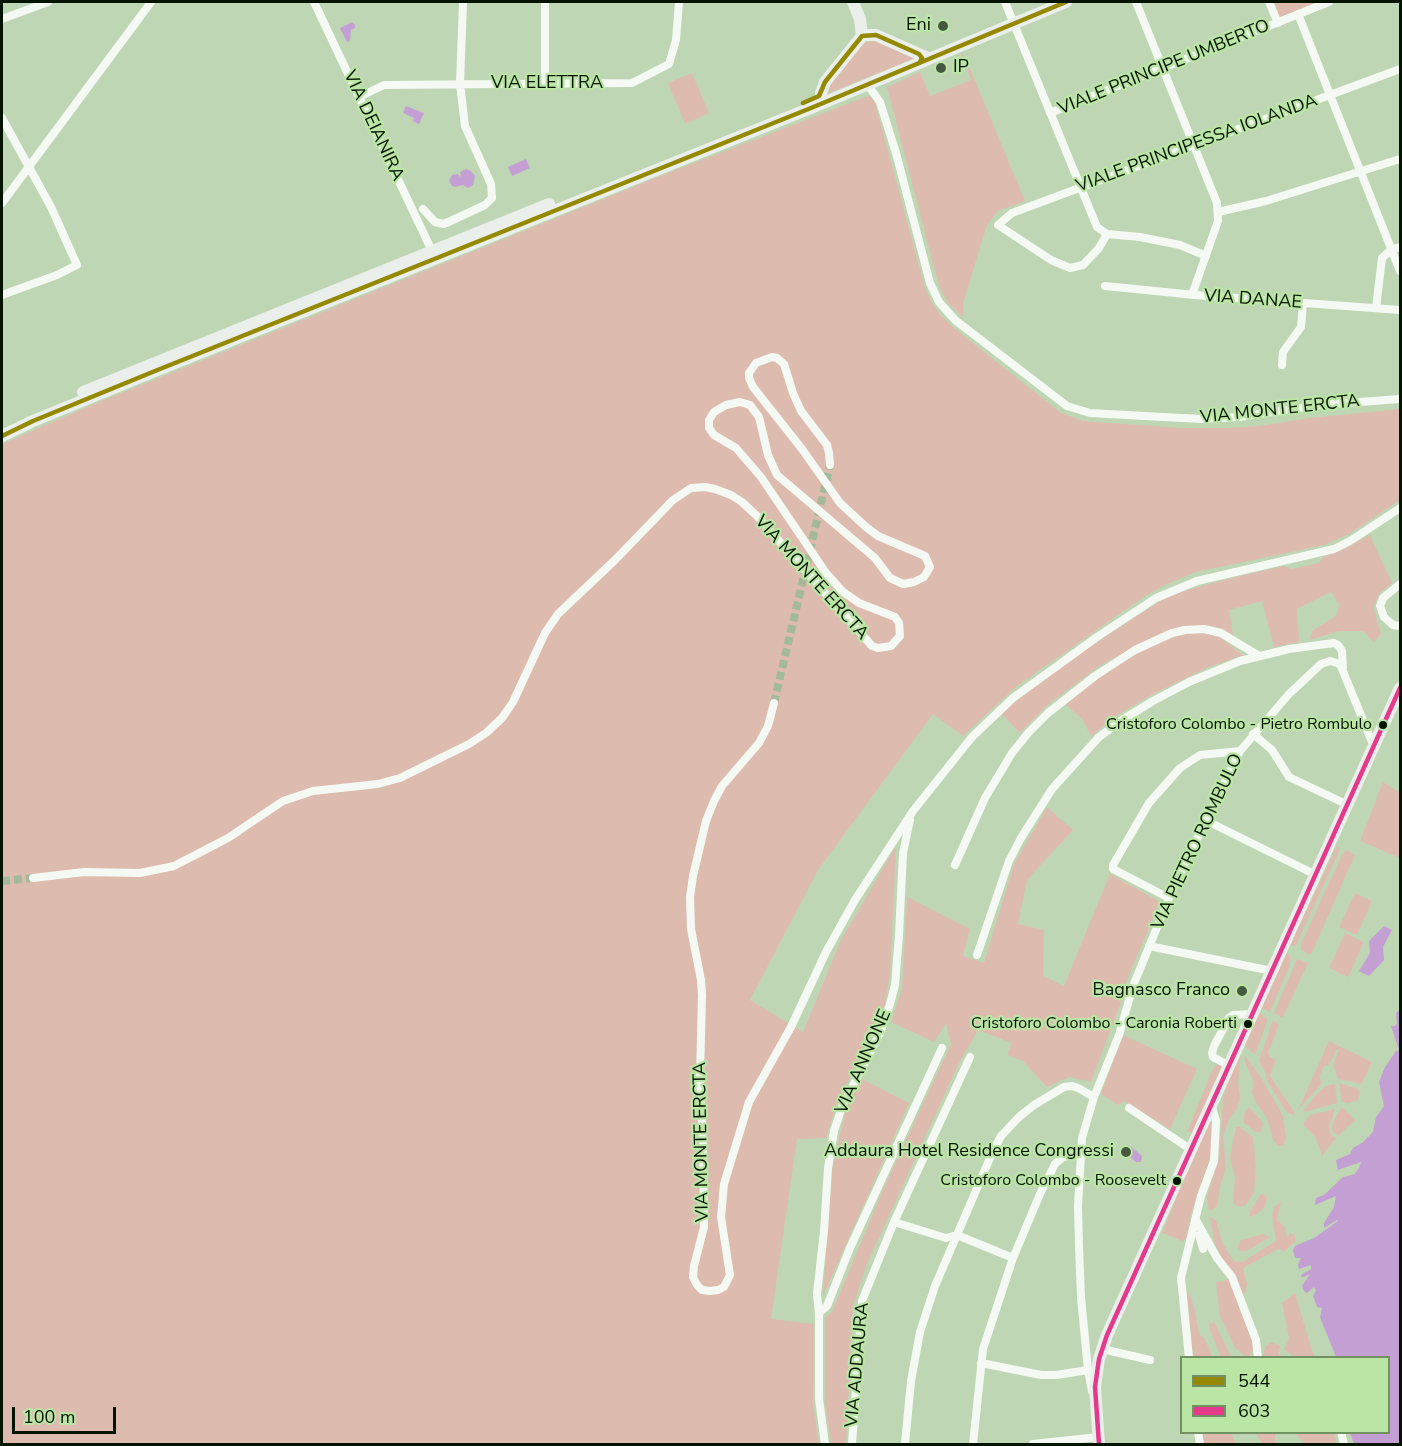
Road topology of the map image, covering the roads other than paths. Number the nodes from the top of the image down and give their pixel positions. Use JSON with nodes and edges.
{"nodes":[{"id":1,"x":48,"y":2,"type":"edge"},
{"id":2,"x":151,"y":2,"type":"edge"},
{"id":3,"x":314,"y":2,"type":"edge"},
{"id":4,"x":463,"y":2,"type":"edge"},
{"id":5,"x":545,"y":2,"type":"edge"},
{"id":6,"x":679,"y":2,"type":"edge"},
{"id":7,"x":1005,"y":2,"type":"edge"},
{"id":8,"x":1066,"y":2,"type":"edge"},
{"id":9,"x":1136,"y":2,"type":"edge"},
{"id":10,"x":1269,"y":2,"type":"edge"},
{"id":11,"x":1329,"y":2,"type":"edge"},
{"id":12,"x":1318,"y":4,"type":"edge"},
{"id":13,"x":855,"y":5,"type":"edge"},
{"id":14,"x":1298,"y":14,"type":"junction"},
{"id":15,"x":2,"y":19,"type":"edge"},
{"id":16,"x":1014,"y":22,"type":"junction"},
{"id":17,"x":1278,"y":23,"type":"junction"},
{"id":18,"x":876,"y":35,"type":"junction"},
{"id":19,"x":862,"y":36,"type":"junction"},
{"id":20,"x":922,"y":58,"type":"junction"},
{"id":21,"x":1163,"y":69,"type":"junction"},
{"id":22,"x":1401,"y":69,"type":"edge"},
{"id":23,"x":883,"y":78,"type":"junction"},
{"id":24,"x":545,"y":83,"type":"junction"},
{"id":25,"x":460,"y":84,"type":"junction"},
{"id":26,"x":867,"y":84,"type":"junction"},
{"id":27,"x":1331,"y":95,"type":"junction"},
{"id":28,"x":825,"y":96,"type":"junction"},
{"id":29,"x":359,"y":97,"type":"junction"},
{"id":30,"x":880,"y":102,"type":"junction"},
{"id":31,"x":1050,"y":114,"type":"junction"},
{"id":32,"x":2,"y":118,"type":"edge"},
{"id":33,"x":1193,"y":144,"type":"junction"},
{"id":34,"x":1401,"y":159,"type":"edge"},
{"id":35,"x":29,"y":165,"type":"junction"},
{"id":36,"x":1362,"y":171,"type":"junction"},
{"id":37,"x":1080,"y":186,"type":"junction"},
{"id":38,"x":2,"y":203,"type":"edge"},
{"id":39,"x":423,"y":209,"type":"dead end"},
{"id":40,"x":1218,"y":212,"type":"junction"},
{"id":41,"x":1107,"y":234,"type":"junction"},
{"id":42,"x":1396,"y":248,"type":"edge"},
{"id":43,"x":432,"y":251,"type":"junction"},
{"id":44,"x":1206,"y":256,"type":"junction"},
{"id":45,"x":1401,"y":271,"type":"edge"},
{"id":46,"x":1105,"y":286,"type":"dead end"},
{"id":47,"x":2,"y":295,"type":"edge"},
{"id":48,"x":1192,"y":295,"type":"junction"},
{"id":49,"x":1303,"y":303,"type":"junction"},
{"id":50,"x":1376,"y":308,"type":"junction"},
{"id":51,"x":1401,"y":310,"type":"edge"},
{"id":52,"x":1282,"y":365,"type":"dead end"},
{"id":53,"x":1401,"y":399,"type":"edge"},
{"id":54,"x":2,"y":427,"type":"edge"},
{"id":55,"x":2,"y":436,"type":"edge"},
{"id":56,"x":830,"y":465,"type":"tunnel mouth"},
{"id":57,"x":1401,"y":508,"type":"edge"},
{"id":58,"x":1401,"y":584,"type":"edge"},
{"id":59,"x":1401,"y":626,"type":"edge"},
{"id":60,"x":1259,"y":656,"type":"junction"},
{"id":61,"x":1343,"y":668,"type":"junction"},
{"id":62,"x":1401,"y":688,"type":"edge"},
{"id":63,"x":774,"y":703,"type":"tunnel mouth"},
{"id":64,"x":1253,"y":734,"type":"junction"},
{"id":65,"x":1374,"y":747,"type":"junction"},
{"id":66,"x":1240,"y":751,"type":"junction"},
{"id":67,"x":1348,"y":805,"type":"junction"},
{"id":68,"x":913,"y":810,"type":"junction"},
{"id":69,"x":1205,"y":820,"type":"junction"},
{"id":70,"x":955,"y":865,"type":"dead end"},
{"id":71,"x":1316,"y":875,"type":"junction"},
{"id":72,"x":33,"y":878,"type":"tunnel mouth"},
{"id":73,"x":1170,"y":898,"type":"junction"},
{"id":74,"x":1149,"y":946,"type":"junction"},
{"id":75,"x":977,"y":955,"type":"dead end"},
{"id":76,"x":1272,"y":971,"type":"junction"},
{"id":77,"x":1252,"y":1014,"type":"junction"},
{"id":78,"x":942,"y":1048,"type":"dead end"},
{"id":79,"x":970,"y":1057,"type":"dead end"},
{"id":80,"x":1228,"y":1065,"type":"junction"},
{"id":81,"x":1094,"y":1097,"type":"junction"},
{"id":82,"x":1211,"y":1104,"type":"junction"},
{"id":83,"x":1129,"y":1108,"type":"dead end"},
{"id":84,"x":1190,"y":1149,"type":"junction"},
{"id":85,"x":1080,"y":1154,"type":"junction"},
{"id":86,"x":1196,"y":1220,"type":"junction"},
{"id":87,"x":894,"y":1222,"type":"junction"},
{"id":88,"x":957,"y":1235,"type":"junction"},
{"id":89,"x":1203,"y":1249,"type":"dead end"},
{"id":90,"x":1013,"y":1258,"type":"junction"},
{"id":91,"x":819,"y":1313,"type":"junction"},
{"id":92,"x":1102,"y":1349,"type":"junction"},
{"id":93,"x":1189,"y":1356,"type":"edge"},
{"id":94,"x":1258,"y":1356,"type":"edge"},
{"id":95,"x":1150,"y":1360,"type":"dead end"},
{"id":96,"x":981,"y":1363,"type":"junction"},
{"id":97,"x":1088,"y":1370,"type":"junction"},
{"id":98,"x":1095,"y":1405,"type":"junction"},
{"id":99,"x":1098,"y":1441,"type":"edge"},
{"id":100,"x":825,"y":1444,"type":"edge"},
{"id":101,"x":852,"y":1444,"type":"edge"},
{"id":102,"x":905,"y":1444,"type":"edge"},
{"id":103,"x":973,"y":1444,"type":"edge"},
{"id":104,"x":1033,"y":1444,"type":"edge"}],
"edges":[{"from":1,"to":15,"type":"street"},
{"from":2,"to":35,"type":"street"},
{"from":3,"to":29,"type":"street","name":"VIA DEIANIRA"},
{"from":4,"to":25,"type":"street"},
{"from":5,"to":24,"type":"street"},
{"from":6,"to":24,"type":"street","name":"VIA ELETTRA"},
{"from":7,"to":16,"type":"street"},
{"from":8,"to":16,"type":"street"},
{"from":9,"to":21,"type":"street"},
{"from":10,"to":17,"type":"street"},
{"from":11,"to":12,"type":"street"},
{"from":12,"to":14,"type":"street","name":"VIALE PRINCIPE UMBERTO"},
{"from":13,"to":18,"type":"street"},
{"from":13,"to":19,"type":"street"},
{"from":14,"to":17,"type":"street","name":"VIALE PRINCIPE UMBERTO"},
{"from":14,"to":27,"type":"street"},
{"from":16,"to":20,"type":"street"},
{"from":16,"to":31,"type":"street"},
{"from":17,"to":21,"type":"street","name":"VIALE PRINCIPE UMBERTO"},
{"from":18,"to":19,"type":"street"},
{"from":18,"to":20,"type":"street"},
{"from":19,"to":28,"type":"street"},
{"from":20,"to":23,"type":"street"},
{"from":21,"to":31,"type":"street","name":"VIALE PRINCIPE UMBERTO"},
{"from":21,"to":33,"type":"street"},
{"from":22,"to":27,"type":"street","name":"VIALE PRINCIPESSA IOLANDA"},
{"from":23,"to":26,"type":"street"},
{"from":23,"to":30,"type":"street"},
{"from":24,"to":25,"type":"street","name":"VIA ELETTRA"},
{"from":25,"to":29,"type":"street","name":"VIA ELETTRA"},
{"from":25,"to":39,"type":"street"},
{"from":26,"to":28,"type":"street"},
{"from":26,"to":30,"type":"street"},
{"from":27,"to":33,"type":"street","name":"VIALE PRINCIPESSA IOLANDA"},
{"from":27,"to":36,"type":"street"},
{"from":28,"to":43,"type":"street"},
{"from":28,"to":55,"type":"street"},
{"from":29,"to":43,"type":"street","name":"VIA DEIANIRA"},
{"from":30,"to":53,"type":"street","name":"VIA MONTE ERCTA"},
{"from":31,"to":37,"type":"street"},
{"from":32,"to":35,"type":"street"},
{"from":33,"to":37,"type":"street","name":"VIALE PRINCIPESSA IOLANDA"},
{"from":33,"to":40,"type":"street"},
{"from":34,"to":36,"type":"street"},
{"from":35,"to":38,"type":"street"},
{"from":35,"to":47,"type":"street"},
{"from":36,"to":40,"type":"street"},
{"from":36,"to":42,"type":"street"},
{"from":37,"to":41,"type":"street"},
{"from":37,"to":41,"type":"street","name":"VIALE PRINCIPESSA IOLANDA"},
{"from":40,"to":44,"type":"street"},
{"from":41,"to":44,"type":"street"},
{"from":42,"to":45,"type":"street"},
{"from":42,"to":50,"type":"street"},
{"from":43,"to":54,"type":"street"},
{"from":44,"to":48,"type":"street"},
{"from":46,"to":48,"type":"street","name":"VIA DANAE"},
{"from":48,"to":49,"type":"street","name":"VIA DANAE"},
{"from":49,"to":50,"type":"street","name":"VIA DANAE"},
{"from":49,"to":52,"type":"street"},
{"from":50,"to":51,"type":"street","name":"VIA DANAE"},
{"from":56,"to":72,"type":"street","name":"VIA MONTE ERCTA"},
{"from":57,"to":68,"type":"street","name":"VIA MONTE ERCTA"},
{"from":58,"to":59,"type":"street"},
{"from":60,"to":61,"type":"street"},
{"from":60,"to":70,"type":"street"},
{"from":60,"to":75,"type":"street"},
{"from":61,"to":64,"type":"street","name":"VIA PIETRO ROMBULO"},
{"from":61,"to":65,"type":"street"},
{"from":62,"to":65,"type":"street"},
{"from":63,"to":68,"type":"street","name":"VIA MONTE ERCTA"},
{"from":64,"to":66,"type":"street","name":"VIA PIETRO ROMBULO"},
{"from":64,"to":67,"type":"street"},
{"from":65,"to":67,"type":"street"},
{"from":66,"to":69,"type":"street","name":"VIA PIETRO ROMBULO"},
{"from":66,"to":73,"type":"street"},
{"from":67,"to":71,"type":"street"},
{"from":68,"to":91,"type":"street","name":"VIA ANNONE"},
{"from":69,"to":71,"type":"street"},
{"from":69,"to":73,"type":"street","name":"VIA PIETRO ROMBULO"},
{"from":71,"to":76,"type":"street"},
{"from":73,"to":74,"type":"street","name":"VIA PIETRO ROMBULO"},
{"from":74,"to":76,"type":"street"},
{"from":74,"to":81,"type":"street","name":"VIA PIETRO ROMBULO"},
{"from":76,"to":77,"type":"street"},
{"from":77,"to":80,"type":"street"},
{"from":77,"to":80,"type":"street"},
{"from":78,"to":91,"type":"street"},
{"from":79,"to":87,"type":"street","name":"VIA ADDAURA"},
{"from":80,"to":82,"type":"street"},
{"from":81,"to":85,"type":"street","name":"VIA PIETRO ROMBULO"},
{"from":81,"to":88,"type":"street"},
{"from":82,"to":84,"type":"street"},
{"from":82,"to":86,"type":"street"},
{"from":83,"to":84,"type":"street"},
{"from":84,"to":92,"type":"street"},
{"from":85,"to":90,"type":"street"},
{"from":85,"to":97,"type":"street","name":"VIA PIETRO ROMBULO"},
{"from":86,"to":89,"type":"street"},
{"from":86,"to":93,"type":"street"},
{"from":86,"to":94,"type":"street"},
{"from":87,"to":88,"type":"street"},
{"from":87,"to":101,"type":"street","name":"VIA ADDAURA"},
{"from":88,"to":90,"type":"street"},
{"from":88,"to":102,"type":"street"},
{"from":90,"to":96,"type":"street"},
{"from":91,"to":100,"type":"street","name":"VIA ANNONE"},
{"from":92,"to":95,"type":"street"},
{"from":92,"to":98,"type":"street"},
{"from":96,"to":97,"type":"street"},
{"from":96,"to":103,"type":"street"},
{"from":97,"to":98,"type":"street","name":"VIA PIETRO ROMBULO"},
{"from":98,"to":99,"type":"street"},
{"from":99,"to":104,"type":"street"}]}
